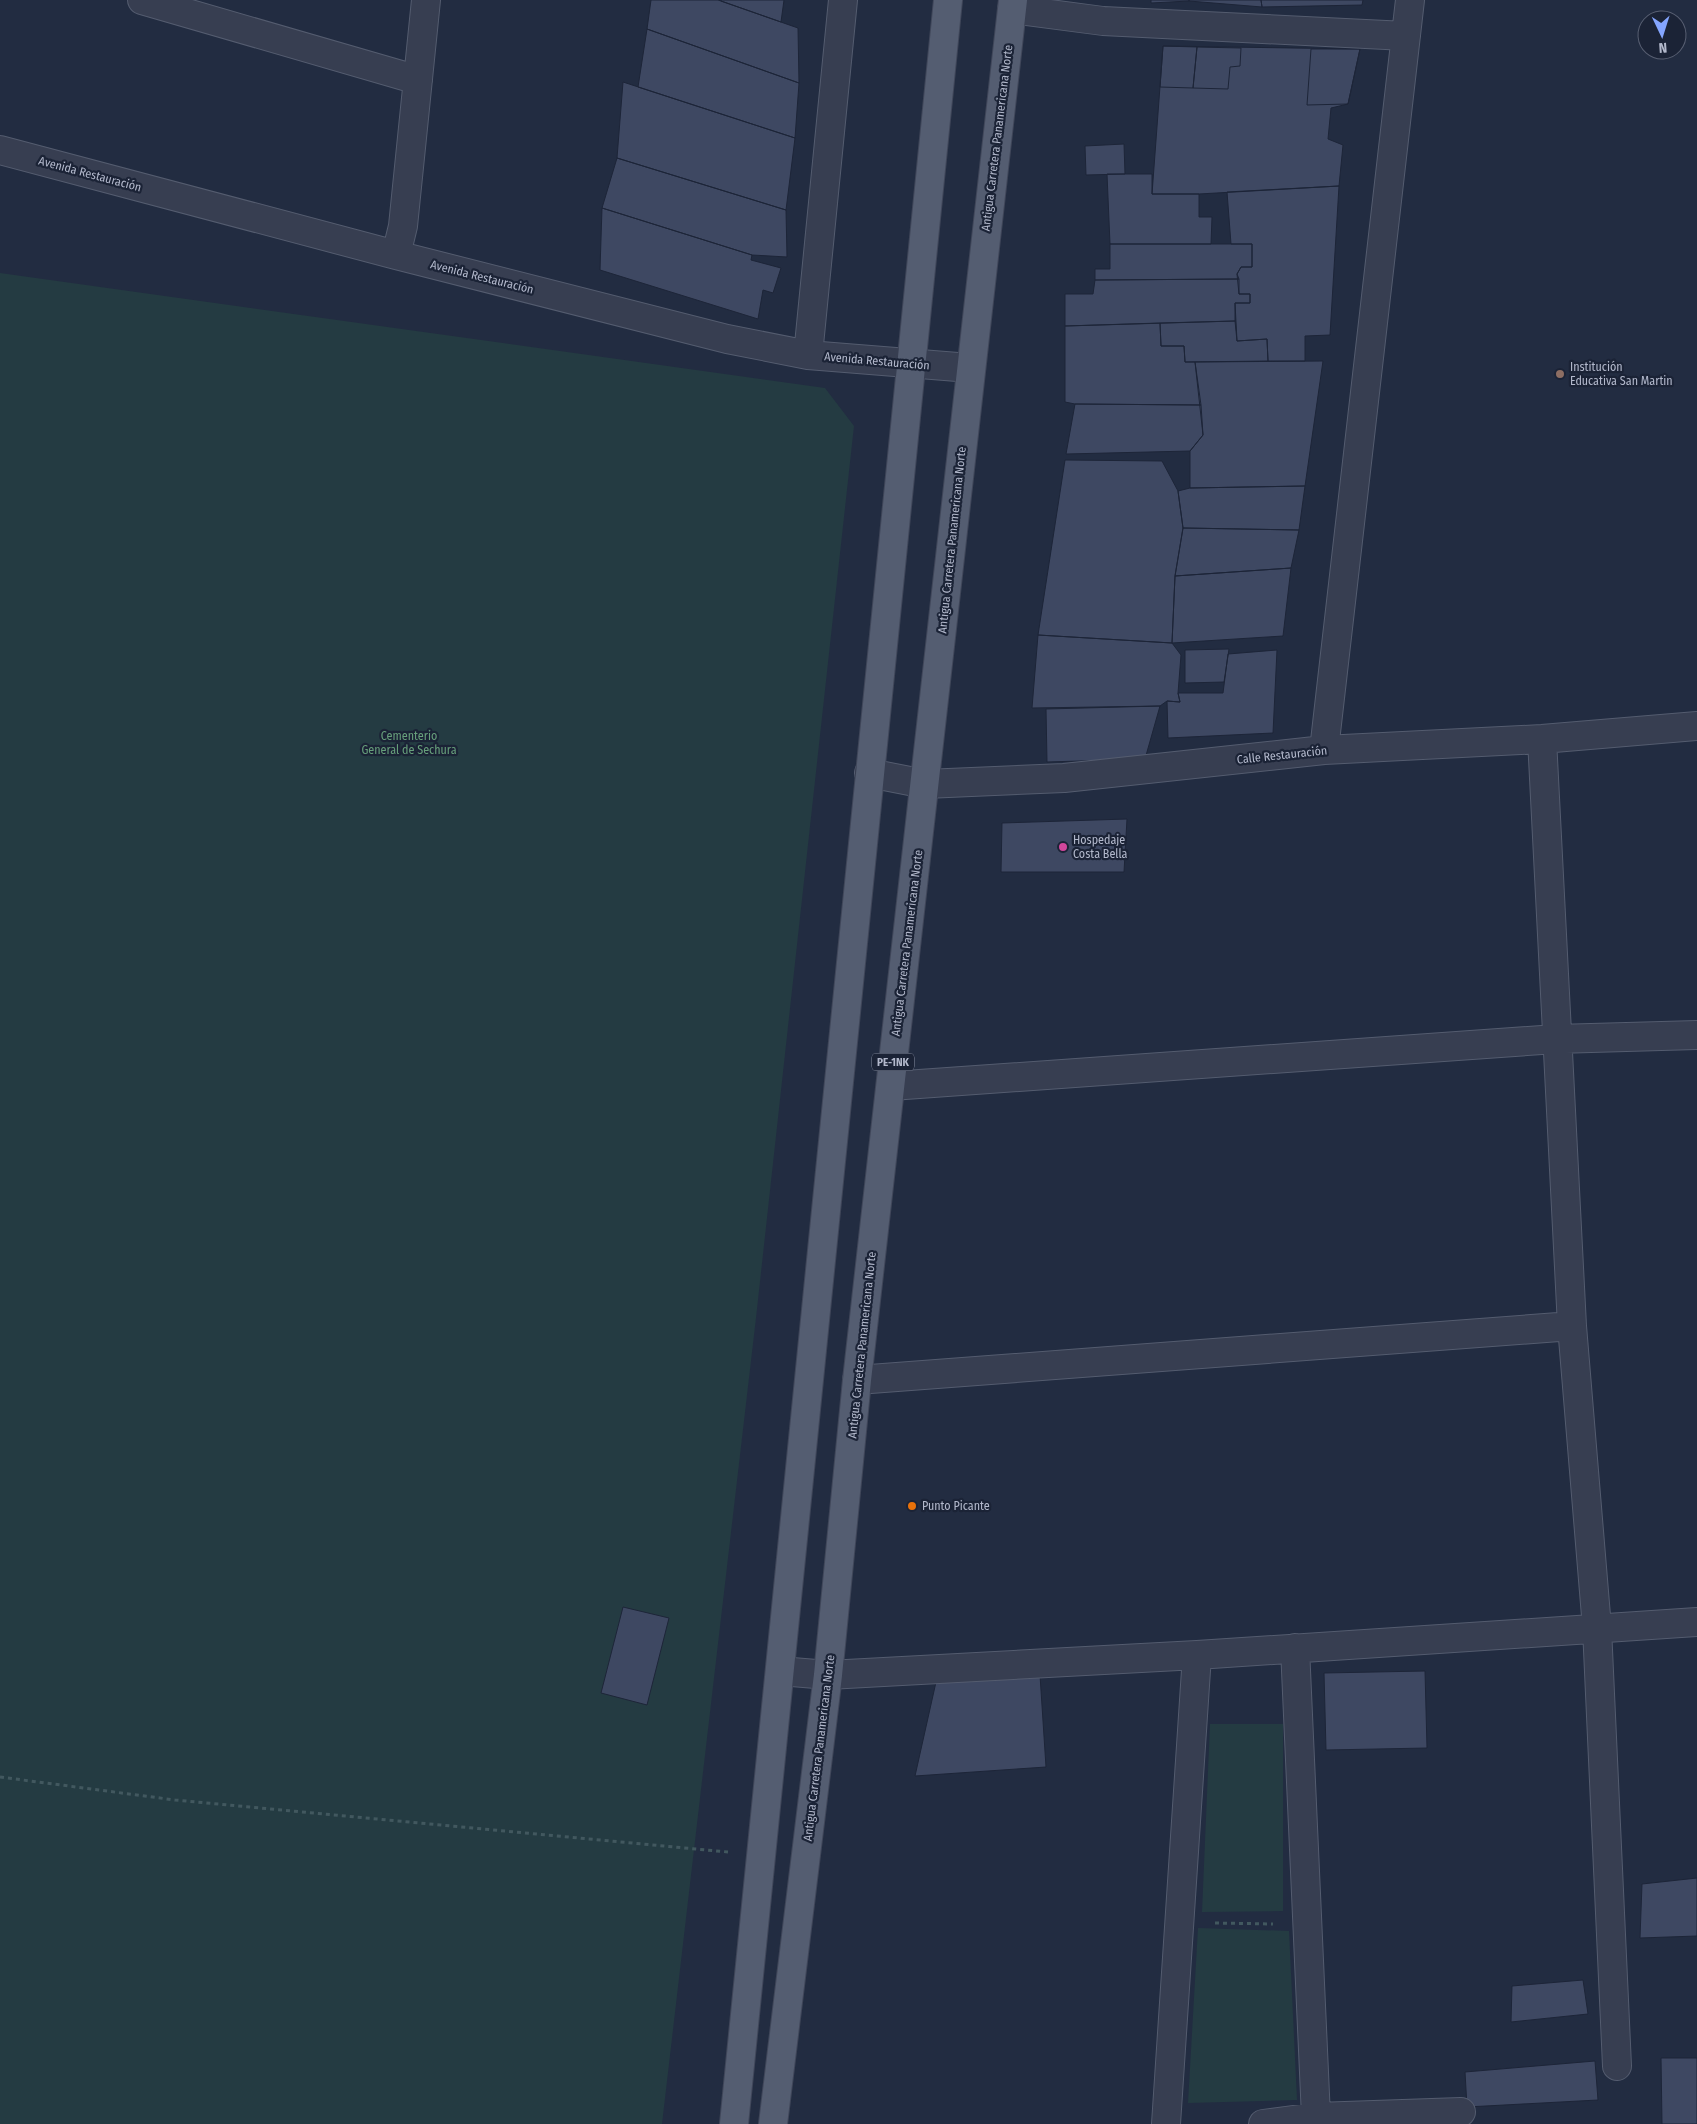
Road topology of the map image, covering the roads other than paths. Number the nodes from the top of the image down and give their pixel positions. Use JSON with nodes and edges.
{"nodes":[{"id":1,"x":142,"y":0,"type":"edge"},
{"id":2,"x":426,"y":0,"type":"edge"},
{"id":3,"x":843,"y":0,"type":"edge"},
{"id":4,"x":948,"y":0,"type":"edge"},
{"id":5,"x":1410,"y":0,"type":"edge"},
{"id":6,"x":1013,"y":5,"type":"edge"},
{"id":7,"x":1406,"y":36,"type":"junction"},
{"id":8,"x":418,"y":80,"type":"junction"},
{"id":9,"x":0,"y":150,"type":"edge"},
{"id":10,"x":396,"y":255,"type":"junction"},
{"id":11,"x":808,"y":355,"type":"junction"},
{"id":12,"x":910,"y":365,"type":"junction"},
{"id":13,"x":970,"y":368,"type":"junction"},
{"id":14,"x":1697,"y":726,"type":"edge"},
{"id":15,"x":1542,"y":739,"type":"junction"},
{"id":16,"x":1324,"y":750,"type":"junction"},
{"id":17,"x":869,"y":774,"type":"junction"},
{"id":18,"x":925,"y":784,"type":"junction"},
{"id":19,"x":1697,"y":1034,"type":"edge"},
{"id":20,"x":1556,"y":1039,"type":"junction"},
{"id":21,"x":891,"y":1086,"type":"junction"},
{"id":22,"x":1572,"y":1326,"type":"junction"},
{"id":23,"x":857,"y":1380,"type":"junction"},
{"id":24,"x":1697,"y":1622,"type":"edge"},
{"id":25,"x":1597,"y":1628,"type":"junction"},
{"id":26,"x":1295,"y":1648,"type":"junction"},
{"id":27,"x":1197,"y":1655,"type":"junction"},
{"id":28,"x":780,"y":1671,"type":"junction"},
{"id":29,"x":828,"y":1675,"type":"junction"},
{"id":30,"x":1618,"y":2066,"type":"dead end"},
{"id":31,"x":1461,"y":2112,"type":"dead end"},
{"id":32,"x":1316,"y":2117,"type":"junction"},
{"id":33,"x":734,"y":2124,"type":"edge"},
{"id":34,"x":773,"y":2124,"type":"edge"},
{"id":35,"x":1166,"y":2124,"type":"edge"},
{"id":36,"x":1263,"y":2124,"type":"edge"}],
"edges":[{"from":1,"to":8,"type":"street"},
{"from":2,"to":8,"type":"street"},
{"from":3,"to":11,"type":"street"},
{"from":4,"to":12,"type":"main road"},
{"from":5,"to":7,"type":"street"},
{"from":6,"to":7,"type":"street"},
{"from":6,"to":13,"type":"main road","name":"Antigua Carretera Panamericana Norte","number":"PE-1NK"},
{"from":7,"to":16,"type":"street"},
{"from":8,"to":10,"type":"street"},
{"from":9,"to":10,"type":"street","name":"Avenida Restauración"},
{"from":10,"to":11,"type":"street","name":"Avenida Restauración"},
{"from":11,"to":12,"type":"street","name":"Avenida Restauración"},
{"from":12,"to":13,"type":"street","name":"Avenida Restauración"},
{"from":12,"to":17,"type":"main road"},
{"from":13,"to":18,"type":"main road","name":"Antigua Carretera Panamericana Norte","number":"PE-1NK"},
{"from":14,"to":15,"type":"street","name":"Calle Restauración"},
{"from":15,"to":16,"type":"street","name":"Calle Restauración"},
{"from":15,"to":20,"type":"street"},
{"from":16,"to":18,"type":"street","name":"Calle Restauración"},
{"from":17,"to":18,"type":"street","name":"Calle Restauración"},
{"from":17,"to":28,"type":"main road"},
{"from":18,"to":21,"type":"main road","name":"Antigua Carretera Panamericana Norte","number":"PE-1NK"},
{"from":19,"to":20,"type":"street"},
{"from":20,"to":21,"type":"street"},
{"from":20,"to":22,"type":"street"},
{"from":21,"to":23,"type":"main road","name":"Antigua Carretera Panamericana Norte","number":"PE-1NK"},
{"from":22,"to":23,"type":"street"},
{"from":22,"to":25,"type":"street"},
{"from":23,"to":29,"type":"main road","name":"Antigua Carretera Panamericana Norte","number":"PE-1NK"},
{"from":24,"to":25,"type":"street"},
{"from":25,"to":26,"type":"street"},
{"from":25,"to":30,"type":"street"},
{"from":26,"to":27,"type":"street"},
{"from":26,"to":32,"type":"street"},
{"from":27,"to":29,"type":"street"},
{"from":27,"to":35,"type":"street"},
{"from":28,"to":29,"type":"street"},
{"from":28,"to":33,"type":"main road"},
{"from":29,"to":34,"type":"main road","name":"Antigua Carretera Panamericana Norte","number":"PE-1NK"},
{"from":31,"to":32,"type":"street"},
{"from":32,"to":36,"type":"street"}]}
